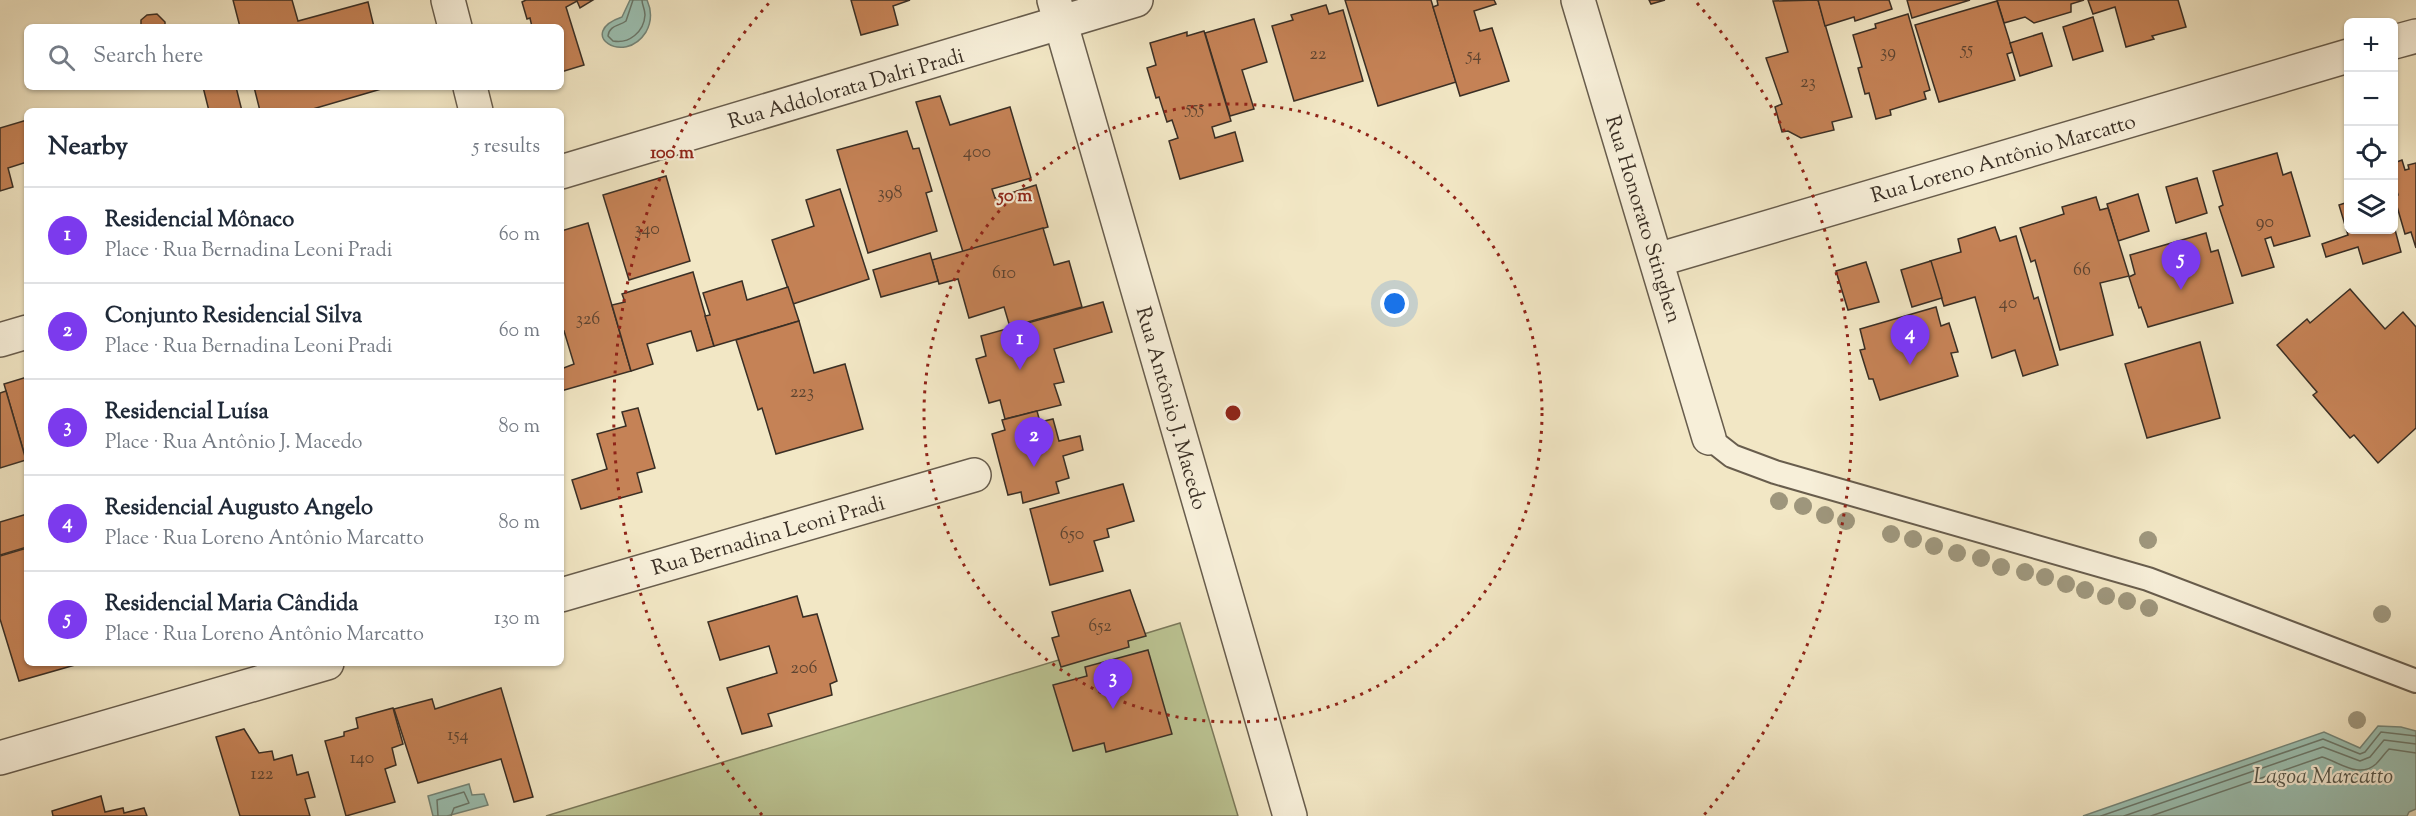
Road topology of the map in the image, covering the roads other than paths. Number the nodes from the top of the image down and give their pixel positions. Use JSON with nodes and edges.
{"nodes":[{"id":1,"x":448,"y":0,"type":"edge"},
{"id":2,"x":1136,"y":0,"type":"edge"},
{"id":3,"x":1578,"y":0,"type":"edge"},
{"id":4,"x":1058,"y":12,"type":"edge"},
{"id":5,"x":454,"y":24,"type":"edge"},
{"id":6,"x":2416,"y":36,"type":"edge"},
{"id":7,"x":2398,"y":41,"type":"edge"},
{"id":8,"x":2344,"y":57,"type":"edge"},
{"id":9,"x":471,"y":90,"type":"edge"},
{"id":10,"x":475,"y":108,"type":"edge"},
{"id":11,"x":564,"y":171,"type":"edge"},
{"id":12,"x":1657,"y":260,"type":"junction"},
{"id":13,"x":24,"y":333,"type":"edge"},
{"id":14,"x":0,"y":340,"type":"edge"},
{"id":15,"x":1709,"y":438,"type":"joint"},
{"id":16,"x":974,"y":476,"type":"dead end"},
{"id":17,"x":564,"y":594,"type":"edge"},
{"id":18,"x":317,"y":666,"type":"edge"},
{"id":19,"x":2416,"y":681,"type":"edge"},
{"id":20,"x":0,"y":758,"type":"edge"},
{"id":21,"x":1290,"y":816,"type":"edge"}],
"edges":[{"from":1,"to":5,"type":"street"},
{"from":2,"to":4,"type":"street","name":"Rua Addolorata Dalri Pradi"},
{"from":3,"to":12,"type":"street","name":"Rua Honorato Stinghen"},
{"from":4,"to":11,"type":"street","name":"Rua Addolorata Dalri Pradi"},
{"from":4,"to":21,"type":"street","name":"Rua Antônio J. Macedo"},
{"from":6,"to":7,"type":"street"},
{"from":8,"to":12,"type":"street","name":"Rua Loreno Antônio Marcatto"},
{"from":9,"to":10,"type":"street"},
{"from":12,"to":15,"type":"street","name":"Rua Honorato Stinghen"},
{"from":13,"to":14,"type":"street"},
{"from":15,"to":19,"type":"lane"},
{"from":16,"to":17,"type":"street","name":"Rua Bernadina Leoni Pradi"},
{"from":18,"to":20,"type":"street"}]}
